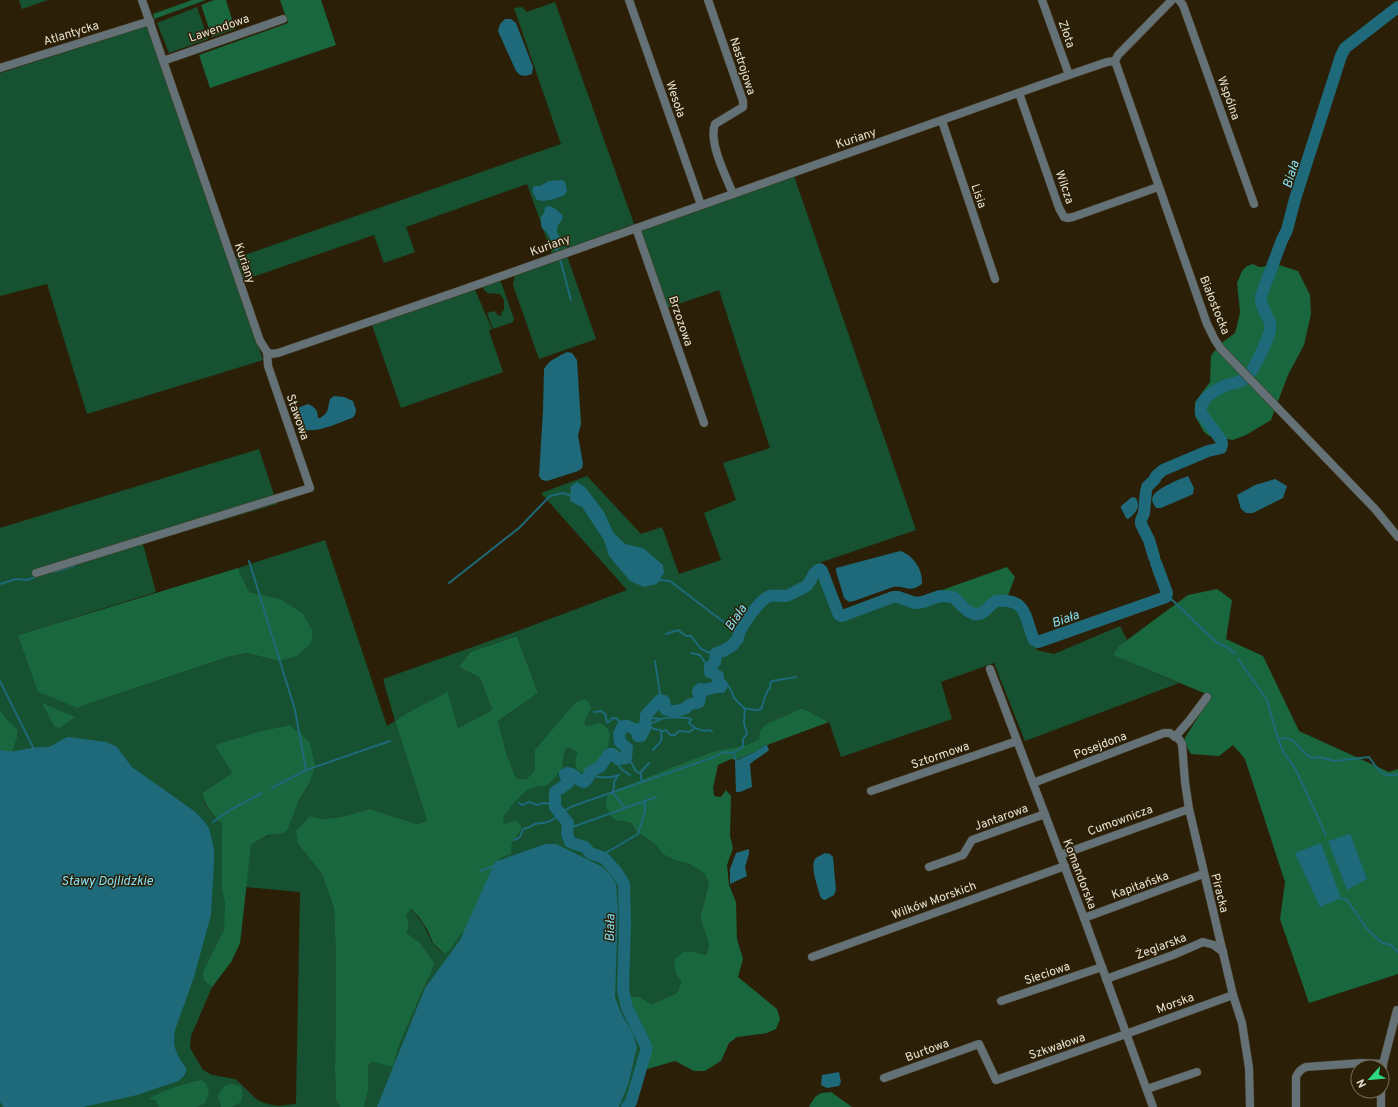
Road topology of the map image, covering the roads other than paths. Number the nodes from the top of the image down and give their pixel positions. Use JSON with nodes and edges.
{"nodes":[{"id":1,"x":142,"y":0,"type":"edge"},
{"id":2,"x":629,"y":0,"type":"edge"},
{"id":3,"x":708,"y":0,"type":"edge"},
{"id":4,"x":1042,"y":0,"type":"edge"},
{"id":5,"x":1172,"y":0,"type":"edge"},
{"id":6,"x":1179,"y":0,"type":"edge"},
{"id":7,"x":283,"y":19,"type":"dead end"},
{"id":8,"x":150,"y":21,"type":"junction"},
{"id":9,"x":163,"y":61,"type":"junction"},
{"id":10,"x":1115,"y":61,"type":"junction"},
{"id":11,"x":0,"y":68,"type":"edge"},
{"id":12,"x":1069,"y":76,"type":"junction"},
{"id":13,"x":1019,"y":93,"type":"junction"},
{"id":14,"x":942,"y":121,"type":"junction"},
{"id":15,"x":1158,"y":187,"type":"junction"},
{"id":16,"x":733,"y":194,"type":"junction"},
{"id":17,"x":1254,"y":204,"type":"dead end"},
{"id":18,"x":701,"y":205,"type":"junction"},
{"id":19,"x":636,"y":228,"type":"junction"},
{"id":20,"x":995,"y":279,"type":"dead end"},
{"id":21,"x":267,"y":352,"type":"junction"},
{"id":22,"x":704,"y":423,"type":"dead end"},
{"id":23,"x":1398,"y":537,"type":"edge"},
{"id":24,"x":36,"y":573,"type":"dead end"},
{"id":25,"x":990,"y":669,"type":"dead end"},
{"id":26,"x":1207,"y":697,"type":"dead end"},
{"id":27,"x":1175,"y":737,"type":"junction"},
{"id":28,"x":1017,"y":741,"type":"junction"},
{"id":29,"x":1033,"y":783,"type":"junction"},
{"id":30,"x":871,"y":791,"type":"dead end"},
{"id":31,"x":1189,"y":809,"type":"junction"},
{"id":32,"x":1045,"y":814,"type":"junction"},
{"id":33,"x":1060,"y":854,"type":"junction"},
{"id":34,"x":1065,"y":866,"type":"junction"},
{"id":35,"x":929,"y":867,"type":"dead end"},
{"id":36,"x":1203,"y":874,"type":"junction"},
{"id":37,"x":1084,"y":918,"type":"junction"},
{"id":38,"x":1223,"y":952,"type":"junction"},
{"id":39,"x":812,"y":957,"type":"dead end"},
{"id":40,"x":1102,"y":967,"type":"junction"},
{"id":41,"x":1106,"y":979,"type":"junction"},
{"id":42,"x":1233,"y":995,"type":"junction"},
{"id":43,"x":1001,"y":1001,"type":"dead end"},
{"id":44,"x":1397,"y":1010,"type":"edge"},
{"id":45,"x":1126,"y":1034,"type":"junction"},
{"id":46,"x":979,"y":1044,"type":"joint"},
{"id":47,"x":1384,"y":1059,"type":"edge"},
{"id":48,"x":1350,"y":1064,"type":"edge"},
{"id":49,"x":1197,"y":1072,"type":"dead end"},
{"id":50,"x":884,"y":1078,"type":"dead end"},
{"id":51,"x":1147,"y":1089,"type":"junction"},
{"id":52,"x":1153,"y":1107,"type":"edge"},
{"id":53,"x":1250,"y":1107,"type":"edge"},
{"id":54,"x":1296,"y":1107,"type":"edge"}],
"edges":[{"from":1,"to":8,"type":"street","name":"Kuriany"},
{"from":2,"to":18,"type":"street","name":"Wesoła"},
{"from":3,"to":16,"type":"street","name":"Nastrojowa"},
{"from":4,"to":12,"type":"street","name":"Złota"},
{"from":5,"to":10,"type":"street"},
{"from":6,"to":17,"type":"street","name":"Wspólna"},
{"from":7,"to":9,"type":"street","name":"Lawendowa"},
{"from":8,"to":9,"type":"street","name":"Kuriany"},
{"from":8,"to":11,"type":"street","name":"Atlantycka"},
{"from":9,"to":21,"type":"street","name":"Kuriany"},
{"from":10,"to":12,"type":"street","name":"Kuriany"},
{"from":10,"to":15,"type":"street","name":"Białostocka"},
{"from":12,"to":13,"type":"street","name":"Kuriany"},
{"from":13,"to":14,"type":"street","name":"Kuriany"},
{"from":13,"to":15,"type":"street","name":"Wilcza"},
{"from":14,"to":16,"type":"street","name":"Kuriany"},
{"from":14,"to":20,"type":"street","name":"Lisia"},
{"from":15,"to":23,"type":"street","name":"Białostocka"},
{"from":16,"to":18,"type":"street","name":"Kuriany"},
{"from":18,"to":19,"type":"street","name":"Kuriany"},
{"from":19,"to":21,"type":"street","name":"Kuriany"},
{"from":19,"to":22,"type":"street","name":"Brzozowa"},
{"from":21,"to":24,"type":"street","name":"Stawowa"},
{"from":25,"to":28,"type":"street","name":"Komandorska"},
{"from":26,"to":27,"type":"street"},
{"from":27,"to":29,"type":"street","name":"Posejdona"},
{"from":27,"to":31,"type":"street","name":"Piracka"},
{"from":28,"to":29,"type":"street","name":"Komandorska"},
{"from":28,"to":30,"type":"street","name":"Sztormowa"},
{"from":29,"to":32,"type":"street","name":"Komandorska"},
{"from":31,"to":33,"type":"street","name":"Cumownicza"},
{"from":31,"to":36,"type":"street","name":"Piracka"},
{"from":32,"to":33,"type":"street","name":"Komandorska"},
{"from":32,"to":35,"type":"street","name":"Jantarowa"},
{"from":33,"to":34,"type":"street","name":"Komandorska"},
{"from":34,"to":37,"type":"street","name":"Komandorska"},
{"from":34,"to":39,"type":"street","name":"Wilków Morskich"},
{"from":36,"to":37,"type":"street","name":"Kapitańska"},
{"from":36,"to":38,"type":"street","name":"Piracka"},
{"from":37,"to":40,"type":"street","name":"Komandorska"},
{"from":38,"to":41,"type":"street","name":"Żeglarska"},
{"from":38,"to":42,"type":"street","name":"Piracka"},
{"from":40,"to":41,"type":"street","name":"Komandorska"},
{"from":40,"to":43,"type":"street","name":"Sieciowa"},
{"from":41,"to":45,"type":"street","name":"Komandorska"},
{"from":42,"to":45,"type":"street","name":"Morska"},
{"from":42,"to":53,"type":"street","name":"Piracka"},
{"from":44,"to":47,"type":"street"},
{"from":45,"to":46,"type":"street","name":"Szkwałowa"},
{"from":45,"to":51,"type":"street","name":"Komandorska"},
{"from":46,"to":50,"type":"street","name":"Burtowa"},
{"from":48,"to":54,"type":"street"},
{"from":49,"to":51,"type":"street"},
{"from":51,"to":52,"type":"street","name":"Komandorska"}]}
